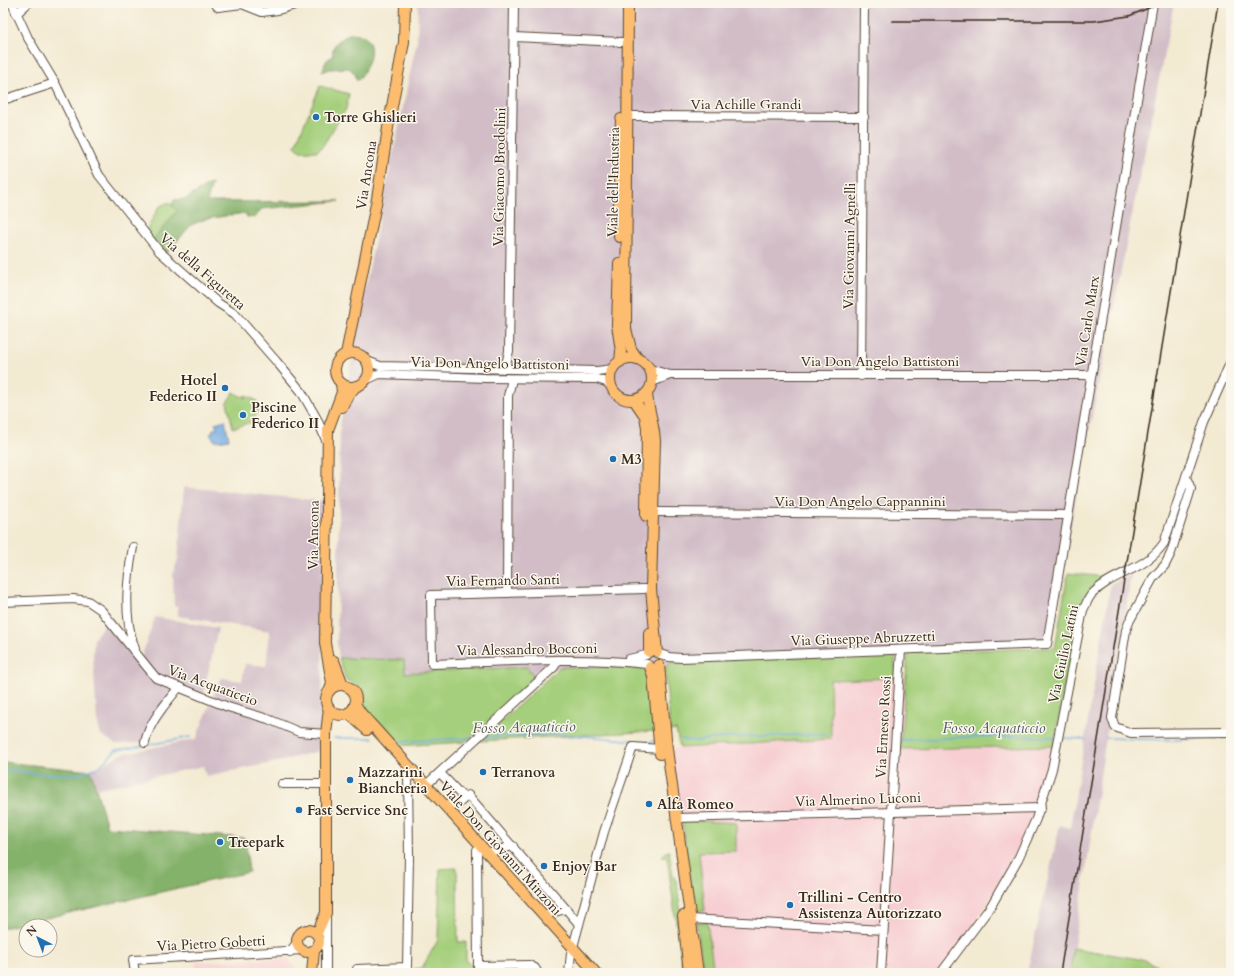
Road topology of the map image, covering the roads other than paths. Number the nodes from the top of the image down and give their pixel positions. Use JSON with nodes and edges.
{"nodes":[{"id":1,"x":12,"y":3,"type":"edge"},
{"id":2,"x":28,"y":3,"type":"edge"},
{"id":3,"x":214,"y":3,"type":"edge"},
{"id":4,"x":302,"y":3,"type":"edge"},
{"id":5,"x":405,"y":3,"type":"edge"},
{"id":6,"x":514,"y":3,"type":"edge"},
{"id":7,"x":621,"y":3,"type":"edge"},
{"id":8,"x":628,"y":3,"type":"edge"},
{"id":9,"x":864,"y":3,"type":"edge"},
{"id":10,"x":1153,"y":3,"type":"edge"},
{"id":11,"x":16,"y":14,"type":"junction"},
{"id":12,"x":514,"y":37,"type":"junction"},
{"id":13,"x":621,"y":42,"type":"junction"},
{"id":14,"x":55,"y":83,"type":"junction"},
{"id":15,"x":3,"y":100,"type":"edge"},
{"id":16,"x":628,"y":116,"type":"junction"},
{"id":17,"x":864,"y":117,"type":"junction"},
{"id":18,"x":356,"y":304,"type":"junction"},
{"id":19,"x":346,"y":354,"type":"junction"},
{"id":20,"x":363,"y":358,"type":"junction"},
{"id":21,"x":638,"y":359,"type":"junction"},
{"id":22,"x":1231,"y":361,"type":"edge"},
{"id":23,"x":617,"y":365,"type":"junction"},
{"id":24,"x":508,"y":369,"type":"junction"},
{"id":25,"x":650,"y":369,"type":"junction"},
{"id":26,"x":670,"y":375,"type":"junction"},
{"id":27,"x":1091,"y":375,"type":"junction"},
{"id":28,"x":861,"y":376,"type":"junction"},
{"id":29,"x":508,"y":379,"type":"junction"},
{"id":30,"x":366,"y":380,"type":"junction"},
{"id":31,"x":652,"y":382,"type":"junction"},
{"id":32,"x":341,"y":383,"type":"junction"},
{"id":33,"x":356,"y":386,"type":"junction"},
{"id":34,"x":612,"y":387,"type":"junction"},
{"id":35,"x":647,"y":393,"type":"junction"},
{"id":36,"x":634,"y":400,"type":"junction"},
{"id":37,"x":328,"y":447,"type":"junction"},
{"id":38,"x":1186,"y":477,"type":"junction"},
{"id":39,"x":653,"y":512,"type":"junction"},
{"id":40,"x":1067,"y":515,"type":"junction"},
{"id":41,"x":133,"y":547,"type":"dead end"},
{"id":42,"x":645,"y":589,"type":"junction"},
{"id":43,"x":507,"y":593,"type":"junction"},
{"id":44,"x":3,"y":602,"type":"edge"},
{"id":45,"x":1047,"y":644,"type":"joint"},
{"id":46,"x":901,"y":650,"type":"junction"},
{"id":47,"x":139,"y":657,"type":"junction"},
{"id":48,"x":654,"y":659,"type":"junction"},
{"id":49,"x":558,"y":660,"type":"junction"},
{"id":50,"x":432,"y":664,"type":"joint"},
{"id":51,"x":346,"y":686,"type":"junction"},
{"id":52,"x":179,"y":687,"type":"junction"},
{"id":53,"x":330,"y":690,"type":"junction"},
{"id":54,"x":355,"y":704,"type":"junction"},
{"id":55,"x":329,"y":708,"type":"junction"},
{"id":56,"x":345,"y":714,"type":"junction"},
{"id":57,"x":1231,"y":732,"type":"edge"},
{"id":58,"x":326,"y":734,"type":"junction"},
{"id":59,"x":144,"y":743,"type":"dead end"},
{"id":60,"x":660,"y":749,"type":"junction"},
{"id":61,"x":440,"y":772,"type":"junction"},
{"id":62,"x":408,"y":773,"type":"junction"},
{"id":63,"x":282,"y":784,"type":"dead end"},
{"id":64,"x":326,"y":784,"type":"junction"},
{"id":65,"x":426,"y":785,"type":"junction"},
{"id":66,"x":464,"y":798,"type":"junction"},
{"id":67,"x":443,"y":805,"type":"junction"},
{"id":68,"x":1040,"y":808,"type":"junction"},
{"id":69,"x":891,"y":811,"type":"junction"},
{"id":70,"x":676,"y":818,"type":"junction"},
{"id":71,"x":513,"y":846,"type":"junction"},
{"id":72,"x":482,"y":852,"type":"junction"},
{"id":73,"x":325,"y":899,"type":"junction"},
{"id":74,"x":566,"y":908,"type":"junction"},
{"id":75,"x":326,"y":914,"type":"junction"},
{"id":76,"x":543,"y":915,"type":"junction"},
{"id":77,"x":690,"y":919,"type":"junction"},
{"id":78,"x":579,"y":924,"type":"junction"},
{"id":79,"x":884,"y":930,"type":"junction"},
{"id":80,"x":314,"y":931,"type":"junction"},
{"id":81,"x":307,"y":948,"type":"junction"},
{"id":82,"x":572,"y":950,"type":"junction"},
{"id":83,"x":326,"y":962,"type":"junction"},
{"id":84,"x":135,"y":973,"type":"edge"},
{"id":85,"x":306,"y":973,"type":"edge"},
{"id":86,"x":312,"y":973,"type":"edge"},
{"id":87,"x":326,"y":973,"type":"edge"},
{"id":88,"x":357,"y":973,"type":"edge"},
{"id":89,"x":538,"y":973,"type":"edge"},
{"id":90,"x":569,"y":973,"type":"edge"},
{"id":91,"x":589,"y":973,"type":"edge"},
{"id":92,"x":596,"y":973,"type":"edge"},
{"id":93,"x":689,"y":973,"type":"edge"},
{"id":94,"x":698,"y":973,"type":"edge"},
{"id":95,"x":881,"y":973,"type":"edge"},
{"id":96,"x":941,"y":973,"type":"edge"}],
"edges":[{"from":1,"to":11,"type":"street","name":"Via della Figuretta"},
{"from":2,"to":11,"type":"street"},
{"from":3,"to":4,"type":"street"},
{"from":5,"to":18,"type":"main road","name":"Via Ancona"},
{"from":6,"to":12,"type":"street","name":"Via Giacomo Brodolini"},
{"from":7,"to":13,"type":"main road","name":"Viale dell'Industria"},
{"from":8,"to":16,"type":"main road","name":"Viale dell'Industria"},
{"from":9,"to":17,"type":"street","name":"Via Giovanni Agnelli"},
{"from":10,"to":27,"type":"street","name":"Via Carlo Marx"},
{"from":11,"to":14,"type":"street","name":"Via della Figuretta"},
{"from":12,"to":13,"type":"street"},
{"from":12,"to":24,"type":"street","name":"Via Giacomo Brodolini"},
{"from":13,"to":23,"type":"main road","name":"Viale dell'Industria"},
{"from":14,"to":15,"type":"street"},
{"from":14,"to":37,"type":"street","name":"Via della Figuretta"},
{"from":16,"to":17,"type":"street","name":"Via Achille Grandi"},
{"from":16,"to":21,"type":"main road","name":"Viale dell'Industria"},
{"from":17,"to":28,"type":"street","name":"Via Giovanni Agnelli"},
{"from":18,"to":19,"type":"main road","name":"Via Ancona"},
{"from":18,"to":20,"type":"main road","name":"Via Ancona"},
{"from":19,"to":20,"type":"main road"},
{"from":19,"to":32,"type":"main road","name":"Via Ancona"},
{"from":20,"to":24,"type":"street","name":"Via Don Angelo Battistoni"},
{"from":20,"to":30,"type":"main road","name":"Via Ancona"},
{"from":21,"to":23,"type":"main road","name":"Via Don Angelo Battistoni"},
{"from":21,"to":25,"type":"main road","name":"Via Don Angelo Battistoni"},
{"from":22,"to":38,"type":"street","name":"Via Giulio Latini"},
{"from":23,"to":24,"type":"street","name":"Via Don Angelo Battistoni"},
{"from":23,"to":34,"type":"main road"},
{"from":25,"to":26,"type":"street","name":"Via Don Angelo Battistoni"},
{"from":25,"to":31,"type":"main road"},
{"from":26,"to":28,"type":"street","name":"Via Don Angelo Battistoni"},
{"from":26,"to":31,"type":"street","name":"Via Don Angelo Battistoni"},
{"from":27,"to":28,"type":"street","name":"Via Don Angelo Battistoni"},
{"from":27,"to":40,"type":"street","name":"Via Carlo Marx"},
{"from":29,"to":30,"type":"street","name":"Via Don Angelo Battistoni"},
{"from":29,"to":34,"type":"street","name":"Via Don Angelo Battistoni"},
{"from":29,"to":43,"type":"street"},
{"from":30,"to":33,"type":"main road","name":"Via Ancona"},
{"from":31,"to":35,"type":"main road"},
{"from":32,"to":33,"type":"main road"},
{"from":32,"to":37,"type":"main road","name":"Via Ancona"},
{"from":33,"to":51,"type":"main road","name":"Via Ancona"},
{"from":34,"to":36,"type":"main road","name":"Via Don Angelo Battistoni"},
{"from":35,"to":36,"type":"main road"},
{"from":35,"to":39,"type":"main road"},
{"from":36,"to":42,"type":"main road"},
{"from":37,"to":53,"type":"main road","name":"Via Ancona"},
{"from":38,"to":57,"type":"street"},
{"from":38,"to":68,"type":"street","name":"Via Giulio Latini"},
{"from":39,"to":40,"type":"street","name":"Via Don Angelo Cappannini"},
{"from":39,"to":48,"type":"main road"},
{"from":40,"to":45,"type":"street","name":"Via Carlo Marx"},
{"from":41,"to":47,"type":"street"},
{"from":42,"to":43,"type":"street","name":"Via Fernando Santi"},
{"from":42,"to":48,"type":"main road"},
{"from":43,"to":50,"type":"street","name":"Via Fernando Santi"},
{"from":44,"to":47,"type":"street","name":"Via Acquaticcio"},
{"from":45,"to":46,"type":"street","name":"Via Giuseppe Abruzzetti"},
{"from":46,"to":48,"type":"street","name":"Via Giuseppe Abruzzetti"},
{"from":46,"to":69,"type":"street","name":"Via Ernesto Rossi"},
{"from":47,"to":52,"type":"street","name":"Via Acquaticcio"},
{"from":48,"to":49,"type":"street","name":"Via Alessandro Bocconi"},
{"from":48,"to":60,"type":"main road"},
{"from":48,"to":70,"type":"main road"},
{"from":49,"to":50,"type":"street","name":"Via Alessandro Bocconi"},
{"from":49,"to":61,"type":"street"},
{"from":51,"to":53,"type":"main road"},
{"from":51,"to":54,"type":"main road"},
{"from":52,"to":58,"type":"street","name":"Via Acquaticcio"},
{"from":52,"to":59,"type":"street"},
{"from":53,"to":55,"type":"main road"},
{"from":54,"to":56,"type":"main road"},
{"from":54,"to":65,"type":"main road","name":"Viale Don Giovanni Minzoni"},
{"from":55,"to":56,"type":"main road"},
{"from":55,"to":58,"type":"main road"},
{"from":56,"to":58,"type":"main road"},
{"from":56,"to":62,"type":"main road","name":"Viale Don Giovanni Minzoni"},
{"from":58,"to":64,"type":"main road"},
{"from":60,"to":78,"type":"street"},
{"from":60,"to":93,"type":"main road"},
{"from":61,"to":65,"type":"street"},
{"from":61,"to":66,"type":"street"},
{"from":62,"to":72,"type":"main road","name":"Viale Don Giovanni Minzoni"},
{"from":62,"to":88,"type":"street"},
{"from":63,"to":64,"type":"street"},
{"from":64,"to":73,"type":"main road"},
{"from":65,"to":67,"type":"main road","name":"Viale Don Giovanni Minzoni"},
{"from":66,"to":67,"type":"street"},
{"from":66,"to":71,"type":"street"},
{"from":67,"to":72,"type":"main road","name":"Viale Don Giovanni Minzoni"},
{"from":68,"to":69,"type":"street","name":"Via Almerino Luconi"},
{"from":68,"to":96,"type":"street","name":"Via Giulio Latini"},
{"from":69,"to":70,"type":"street","name":"Via Almerino Luconi"},
{"from":69,"to":79,"type":"street","name":"Via Ernesto Rossi"},
{"from":70,"to":77,"type":"main road"},
{"from":71,"to":72,"type":"street"},
{"from":71,"to":74,"type":"street"},
{"from":72,"to":76,"type":"main road","name":"Viale Don Giovanni Minzoni"},
{"from":72,"to":82,"type":"main road","name":"Viale Don Giovanni Minzoni"},
{"from":72,"to":89,"type":"street"},
{"from":73,"to":75,"type":"main road"},
{"from":73,"to":80,"type":"main road"},
{"from":74,"to":76,"type":"street"},
{"from":74,"to":78,"type":"street"},
{"from":75,"to":80,"type":"main road"},
{"from":75,"to":83,"type":"street"},
{"from":76,"to":82,"type":"main road","name":"Viale Don Giovanni Minzoni"},
{"from":77,"to":79,"type":"street"},
{"from":77,"to":94,"type":"main road"},
{"from":78,"to":82,"type":"street"},
{"from":79,"to":95,"type":"street","name":"Via Ernesto Rossi"},
{"from":80,"to":81,"type":"main road"},
{"from":80,"to":81,"type":"main road"},
{"from":81,"to":83,"type":"street"},
{"from":81,"to":84,"type":"street","name":"Via Pietro Gobetti"},
{"from":81,"to":85,"type":"main road"},
{"from":81,"to":86,"type":"main road"},
{"from":82,"to":90,"type":"street"},
{"from":82,"to":91,"type":"main road","name":"Viale Don Giovanni Minzoni"},
{"from":82,"to":92,"type":"main road","name":"Viale Don Giovanni Minzoni"},
{"from":83,"to":87,"type":"street"}]}
